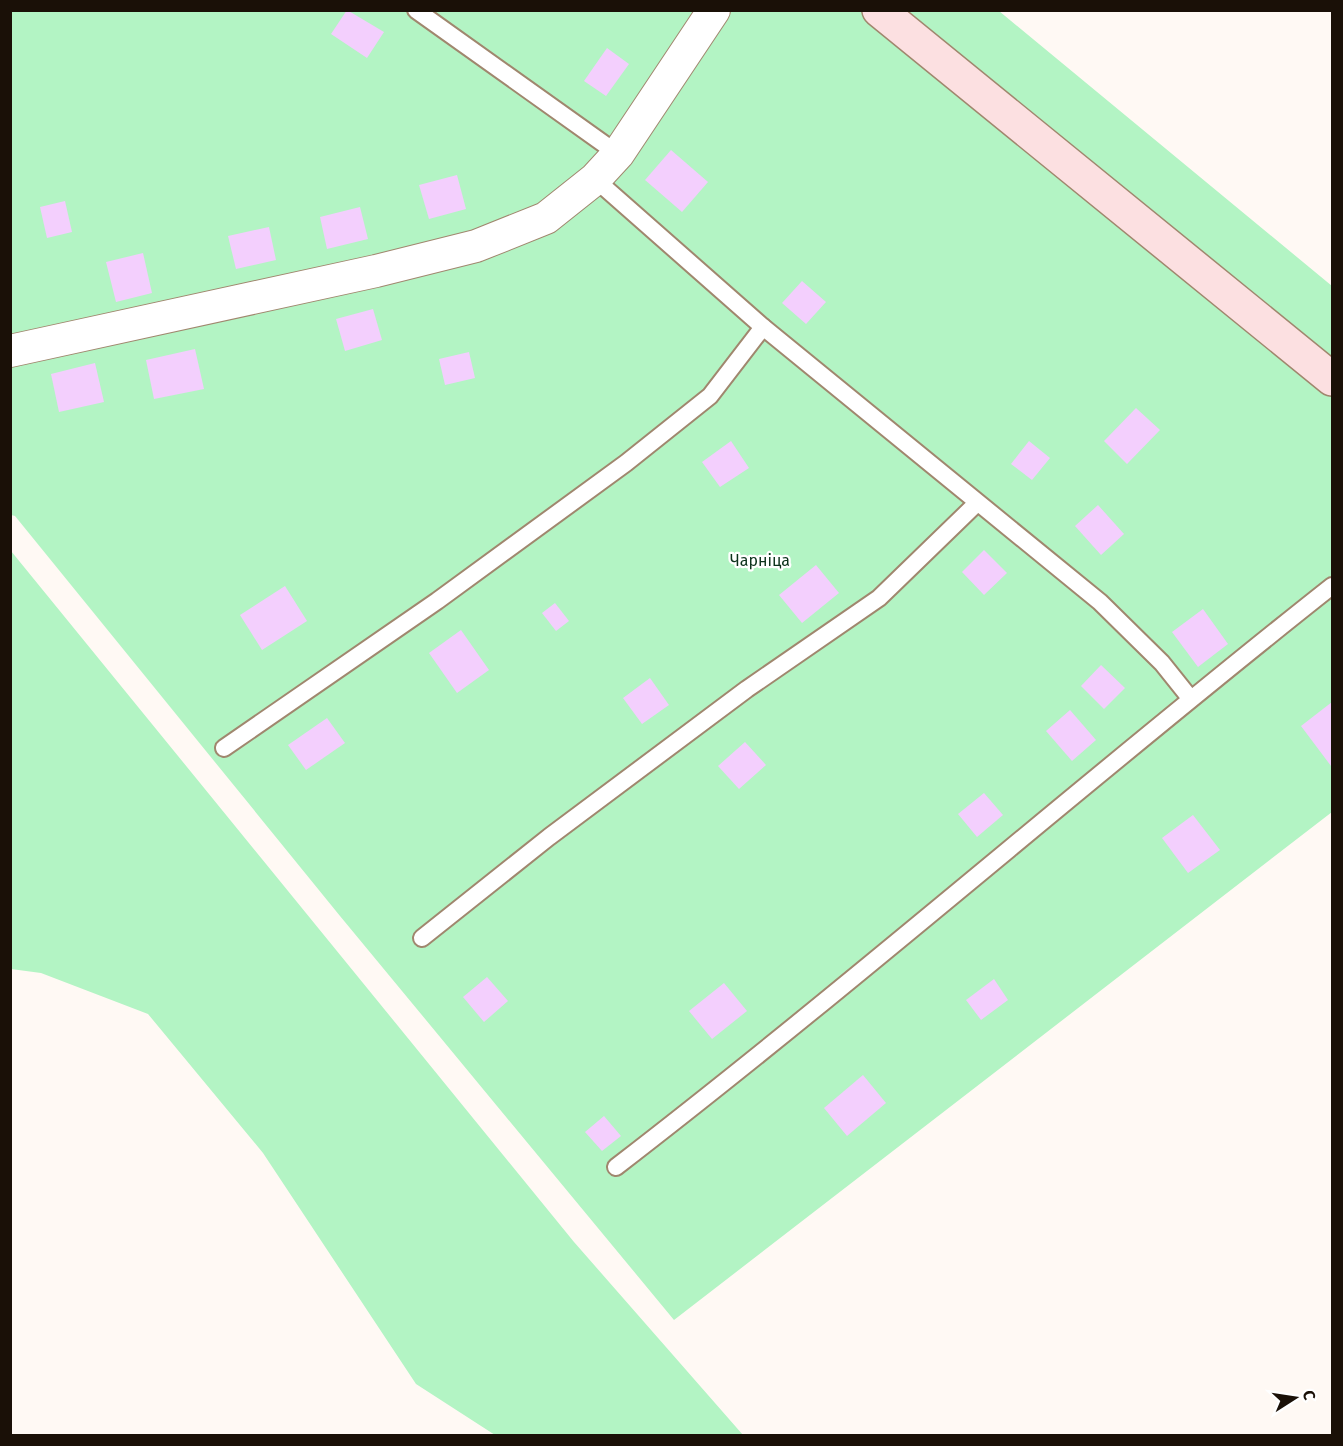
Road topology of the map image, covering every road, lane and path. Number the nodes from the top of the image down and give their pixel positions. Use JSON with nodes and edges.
{"nodes":[{"id":1,"x":416,"y":10,"type":"edge"},
{"id":2,"x":714,"y":10,"type":"edge"},
{"id":3,"x":879,"y":10,"type":"edge"},
{"id":4,"x":618,"y":154,"type":"junction"},
{"id":5,"x":595,"y":179,"type":"junction"},
{"id":6,"x":763,"y":327,"type":"junction"},
{"id":7,"x":10,"y":351,"type":"edge"},
{"id":8,"x":1332,"y":379,"type":"edge"},
{"id":9,"x":977,"y":503,"type":"junction"},
{"id":10,"x":1332,"y":586,"type":"edge"},
{"id":11,"x":1190,"y":698,"type":"junction"},
{"id":12,"x":224,"y":748,"type":"dead end"},
{"id":13,"x":422,"y":938,"type":"dead end"},
{"id":14,"x":616,"y":1167,"type":"dead end"}],
"edges":[{"from":1,"to":4,"type":"lane"},
{"from":2,"to":4,"type":"street"},
{"from":3,"to":8,"type":"main road"},
{"from":4,"to":5,"type":"street"},
{"from":5,"to":6,"type":"lane"},
{"from":5,"to":7,"type":"street"},
{"from":6,"to":9,"type":"lane"},
{"from":6,"to":12,"type":"lane"},
{"from":9,"to":11,"type":"lane"},
{"from":9,"to":13,"type":"lane"},
{"from":10,"to":11,"type":"lane"},
{"from":11,"to":14,"type":"lane"}]}
